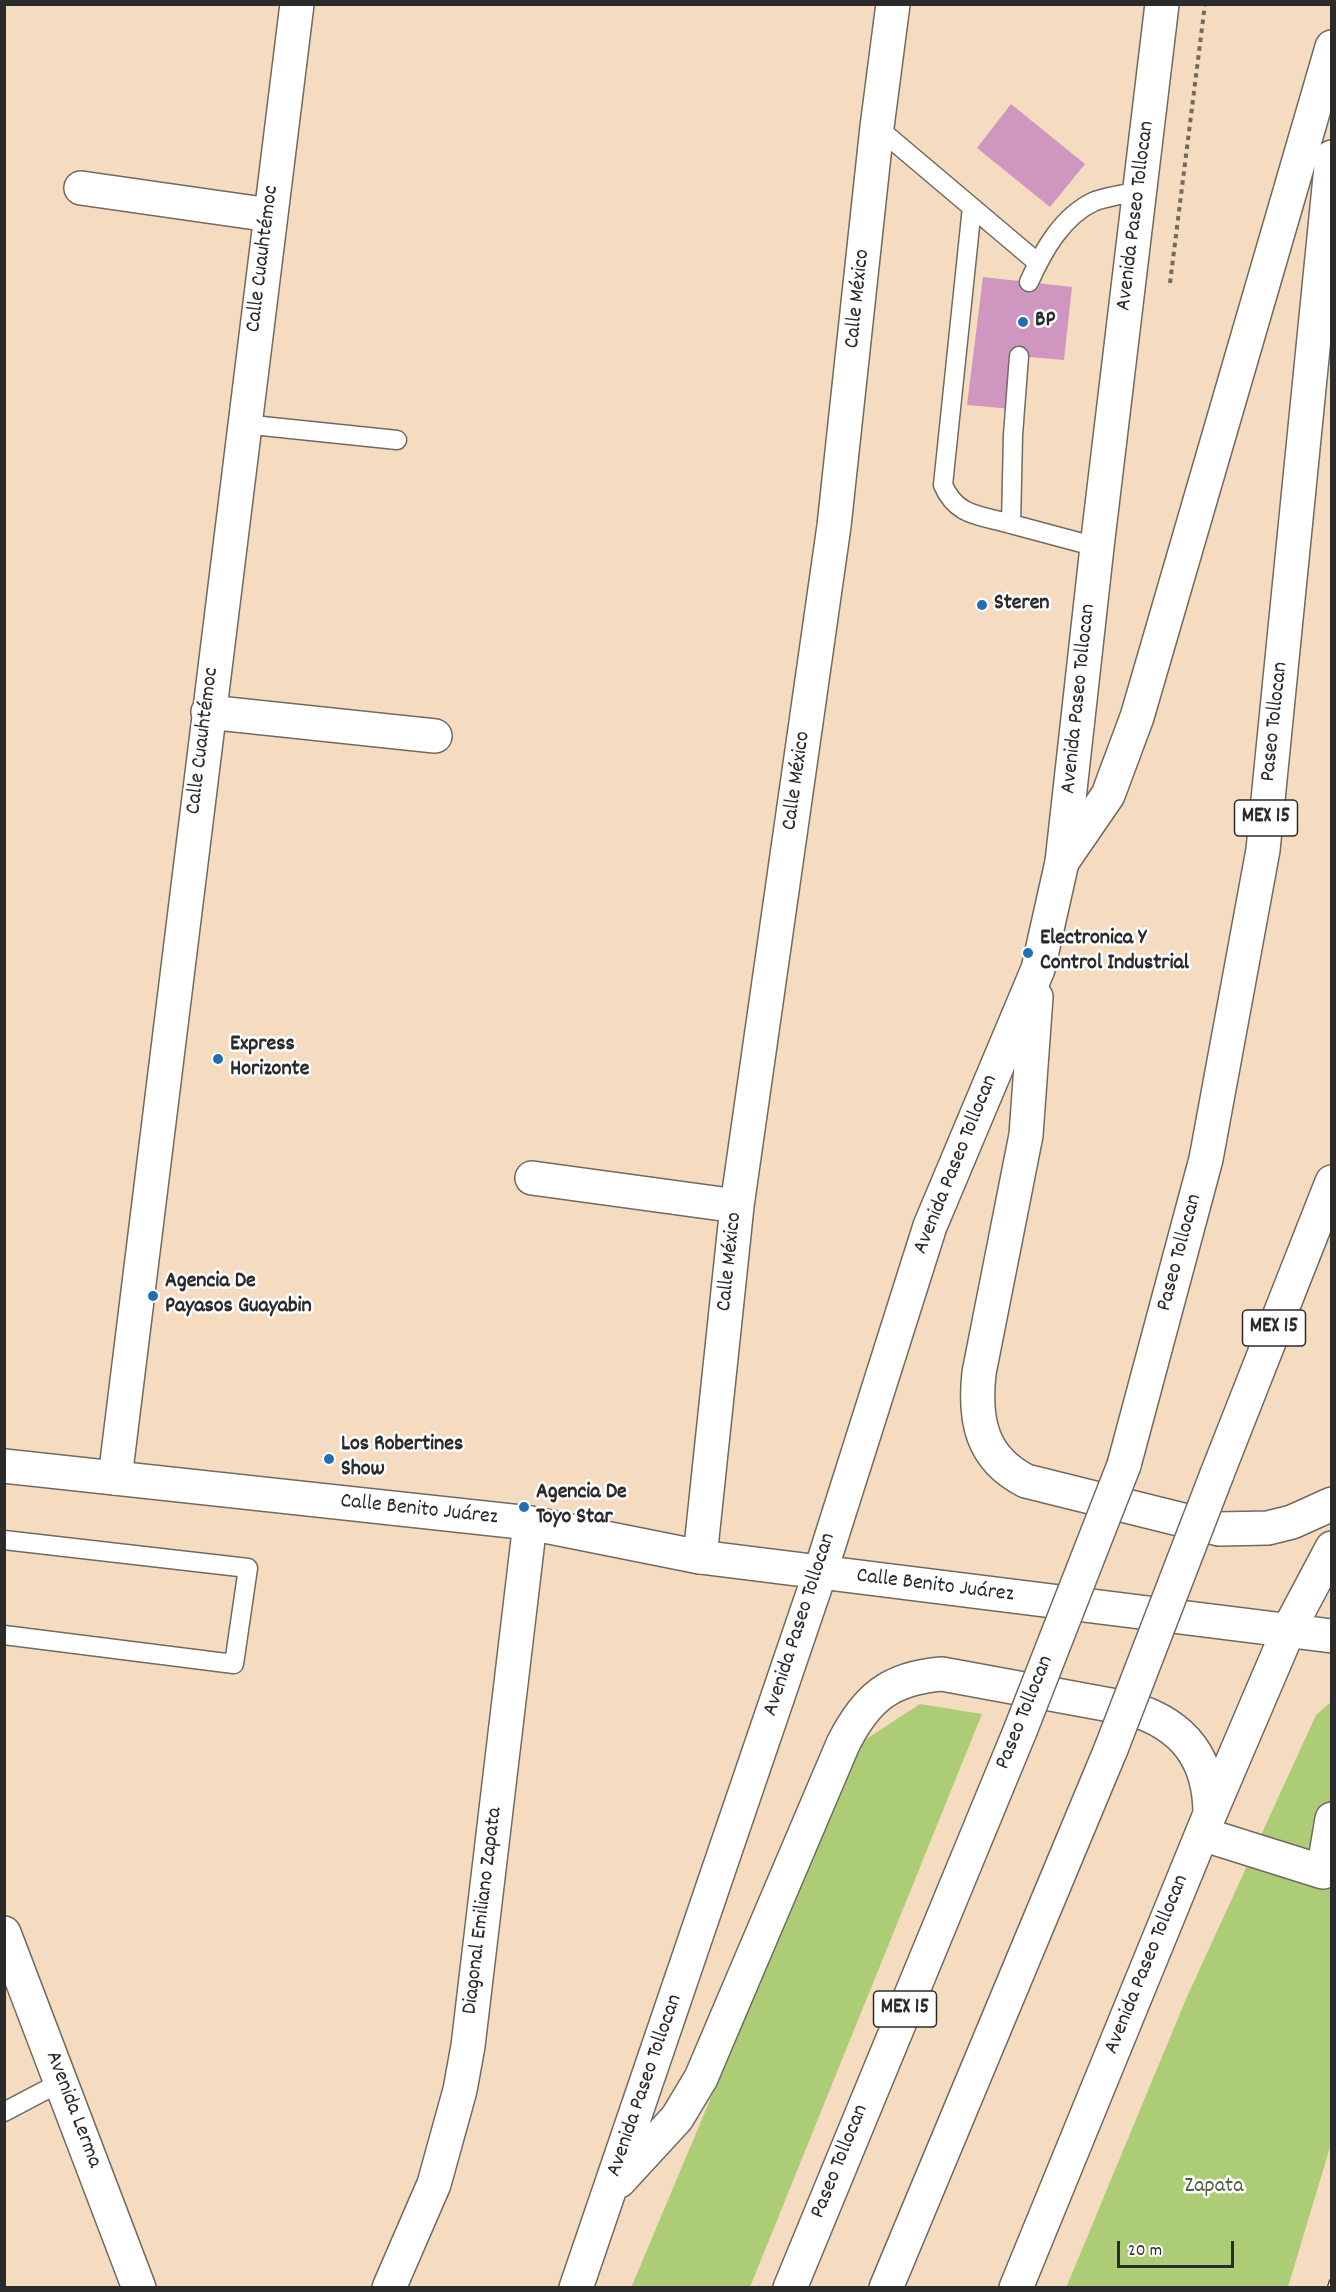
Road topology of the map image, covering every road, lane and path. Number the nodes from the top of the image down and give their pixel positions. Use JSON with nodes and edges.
{"nodes":[{"id":1,"x":297,"y":4,"type":"edge"},
{"id":2,"x":893,"y":4,"type":"edge"},
{"id":3,"x":1162,"y":4,"type":"edge"},
{"id":4,"x":1205,"y":4,"type":"edge"},
{"id":5,"x":1332,"y":47,"type":"edge"},
{"id":6,"x":877,"y":127,"type":"junction"},
{"id":7,"x":1332,"y":157,"type":"edge"},
{"id":8,"x":81,"y":188,"type":"dead end"},
{"id":9,"x":1140,"y":191,"type":"junction"},
{"id":10,"x":972,"y":207,"type":"junction"},
{"id":11,"x":270,"y":215,"type":"junction"},
{"id":12,"x":1038,"y":263,"type":"junction"},
{"id":13,"x":1029,"y":282,"type":"dead end"},
{"id":14,"x":1170,"y":284,"type":"dead end"},
{"id":15,"x":1018,"y":356,"type":"dead end"},
{"id":16,"x":243,"y":424,"type":"junction"},
{"id":17,"x":398,"y":440,"type":"dead end"},
{"id":18,"x":1011,"y":524,"type":"junction"},
{"id":19,"x":1096,"y":547,"type":"junction"},
{"id":20,"x":208,"y":712,"type":"junction"},
{"id":21,"x":435,"y":736,"type":"dead end"},
{"id":22,"x":1062,"y":862,"type":"junction"},
{"id":23,"x":1038,"y":969,"type":"junction"},
{"id":24,"x":532,"y":1178,"type":"dead end"},
{"id":25,"x":1332,"y":1182,"type":"edge"},
{"id":26,"x":737,"y":1206,"type":"junction"},
{"id":27,"x":4,"y":1466,"type":"edge"},
{"id":28,"x":115,"y":1478,"type":"junction"},
{"id":29,"x":1332,"y":1504,"type":"edge"},
{"id":30,"x":530,"y":1523,"type":"junction"},
{"id":31,"x":4,"y":1540,"type":"edge"},
{"id":32,"x":1332,"y":1548,"type":"edge"},
{"id":33,"x":700,"y":1557,"type":"junction"},
{"id":34,"x":820,"y":1573,"type":"junction"},
{"id":35,"x":1289,"y":1629,"type":"junction"},
{"id":36,"x":4,"y":1635,"type":"edge"},
{"id":37,"x":1332,"y":1636,"type":"edge"},
{"id":38,"x":1332,"y":1819,"type":"edge"},
{"id":39,"x":1206,"y":1824,"type":"junction"},
{"id":40,"x":4,"y":1934,"type":"edge"},
{"id":41,"x":61,"y":2082,"type":"junction"},
{"id":42,"x":4,"y":2112,"type":"edge"},
{"id":43,"x":611,"y":2189,"type":"junction"},
{"id":44,"x":140,"y":2288,"type":"edge"},
{"id":45,"x":389,"y":2288,"type":"edge"},
{"id":46,"x":576,"y":2288,"type":"edge"},
{"id":47,"x":790,"y":2288,"type":"edge"},
{"id":48,"x":886,"y":2288,"type":"edge"},
{"id":49,"x":1016,"y":2288,"type":"edge"}],
"edges":[{"from":1,"to":11,"type":"main road","name":"Calle Cuauhtémoc"},
{"from":2,"to":6,"type":"main road","name":"Calle México"},
{"from":3,"to":9,"type":"main road","name":"Avenida Paseo Tollocan"},
{"from":4,"to":14,"type":"path"},
{"from":5,"to":22,"type":"main road"},
{"from":6,"to":10,"type":"lane"},
{"from":6,"to":26,"type":"main road","name":"Calle México"},
{"from":7,"to":47,"type":"main road","name":"Paseo Tollocan","number":"MEX 15","bridge":true},
{"from":8,"to":11,"type":"main road"},
{"from":9,"to":12,"type":"lane"},
{"from":9,"to":19,"type":"main road","name":"Avenida Paseo Tollocan"},
{"from":10,"to":12,"type":"lane"},
{"from":10,"to":18,"type":"lane"},
{"from":11,"to":16,"type":"main road","name":"Calle Cuauhtémoc"},
{"from":12,"to":13,"type":"lane"},
{"from":15,"to":18,"type":"lane"},
{"from":16,"to":17,"type":"lane"},
{"from":16,"to":20,"type":"main road","name":"Calle Cuauhtémoc"},
{"from":18,"to":19,"type":"lane"},
{"from":19,"to":22,"type":"main road","name":"Avenida Paseo Tollocan"},
{"from":20,"to":21,"type":"main road"},
{"from":20,"to":28,"type":"main road","name":"Calle Cuauhtémoc"},
{"from":22,"to":23,"type":"main road","name":"Avenida Paseo Tollocan"},
{"from":23,"to":29,"type":"main road"},
{"from":23,"to":34,"type":"main road","name":"Avenida Paseo Tollocan"},
{"from":24,"to":26,"type":"main road"},
{"from":25,"to":48,"type":"main road","number":"MEX 15","bridge":true},
{"from":26,"to":33,"type":"main road","name":"Calle México"},
{"from":27,"to":28,"type":"main road","name":"Calle Benito Juárez"},
{"from":28,"to":30,"type":"main road","name":"Calle Benito Juárez"},
{"from":30,"to":33,"type":"main road","name":"Calle Benito Juárez"},
{"from":30,"to":45,"type":"main road","name":"Diagonal Emiliano Zapata"},
{"from":31,"to":36,"type":"lane"},
{"from":32,"to":35,"type":"main road","name":"Avenida Paseo Tollocan"},
{"from":33,"to":34,"type":"main road","name":"Calle Benito Juárez"},
{"from":34,"to":35,"type":"main road","name":"Calle Benito Juárez"},
{"from":34,"to":43,"type":"main road","name":"Avenida Paseo Tollocan"},
{"from":35,"to":37,"type":"main road","name":"Calle Benito Juárez"},
{"from":35,"to":39,"type":"main road","name":"Avenida Paseo Tollocan"},
{"from":38,"to":39,"type":"main road"},
{"from":39,"to":43,"type":"main road"},
{"from":39,"to":49,"type":"main road","name":"Avenida Paseo Tollocan"},
{"from":40,"to":41,"type":"main road","name":"Avenida Lerma"},
{"from":41,"to":42,"type":"lane"},
{"from":41,"to":44,"type":"main road","name":"Avenida Lerma"},
{"from":43,"to":46,"type":"main road","name":"Avenida Paseo Tollocan"}]}
